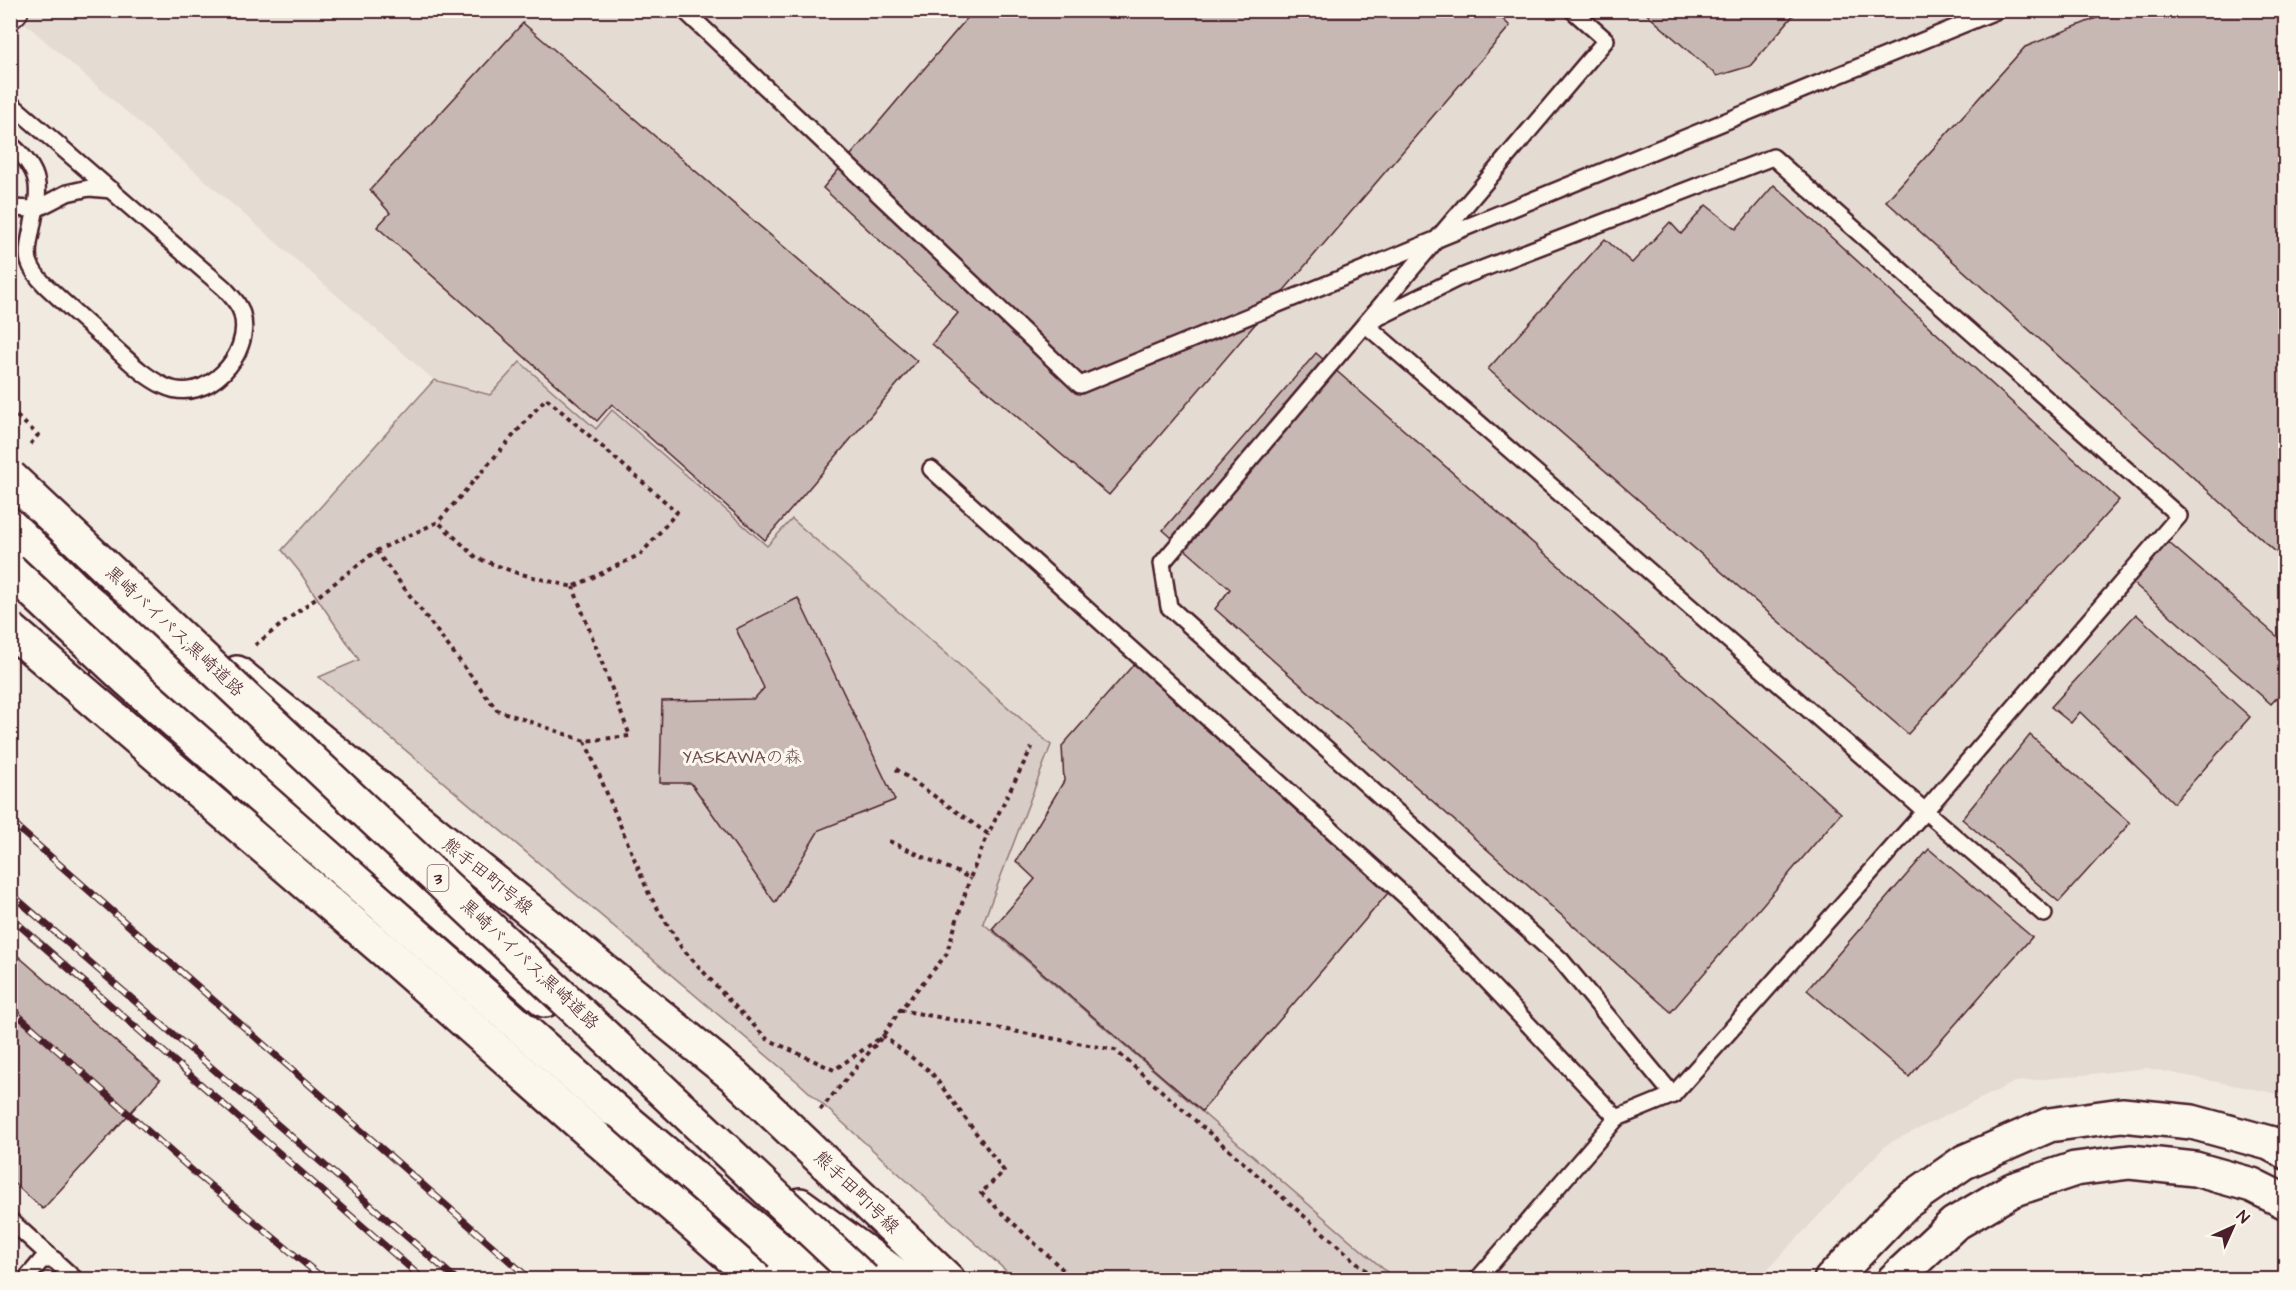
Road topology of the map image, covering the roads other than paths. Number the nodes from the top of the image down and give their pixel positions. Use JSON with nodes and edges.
{"nodes":[{"id":1,"x":684,"y":10,"type":"edge"},
{"id":2,"x":1572,"y":10,"type":"edge"},
{"id":3,"x":1998,"y":10,"type":"edge"},
{"id":4,"x":10,"y":103,"type":"edge"},
{"id":5,"x":10,"y":144,"type":"edge"},
{"id":6,"x":112,"y":190,"type":"junction"},
{"id":7,"x":10,"y":208,"type":"edge"},
{"id":8,"x":36,"y":209,"type":"junction"},
{"id":9,"x":1438,"y":238,"type":"junction"},
{"id":10,"x":1365,"y":324,"type":"junction"},
{"id":11,"x":931,"y":469,"type":"dead end"},
{"id":12,"x":10,"y":477,"type":"edge"},
{"id":13,"x":10,"y":493,"type":"edge"},
{"id":14,"x":10,"y":525,"type":"edge"},
{"id":15,"x":10,"y":569,"type":"edge"},
{"id":16,"x":10,"y":629,"type":"edge"},
{"id":17,"x":1925,"y":811,"type":"junction"},
{"id":18,"x":2044,"y":914,"type":"dead end"},
{"id":19,"x":1673,"y":1095,"type":"junction"},
{"id":20,"x":1617,"y":1118,"type":"junction"},
{"id":21,"x":2286,"y":1152,"type":"edge"},
{"id":22,"x":2286,"y":1202,"type":"edge"},
{"id":23,"x":10,"y":1220,"type":"edge"},
{"id":24,"x":55,"y":1260,"type":"junction"},
{"id":25,"x":25,"y":1280,"type":"edge"},
{"id":26,"x":76,"y":1280,"type":"edge"},
{"id":27,"x":757,"y":1280,"type":"edge"},
{"id":28,"x":787,"y":1280,"type":"edge"},
{"id":29,"x":815,"y":1280,"type":"edge"},
{"id":30,"x":864,"y":1280,"type":"edge"},
{"id":31,"x":903,"y":1280,"type":"edge"},
{"id":32,"x":948,"y":1280,"type":"edge"},
{"id":33,"x":1477,"y":1280,"type":"edge"},
{"id":34,"x":1831,"y":1280,"type":"edge"},
{"id":35,"x":1894,"y":1280,"type":"edge"}],
"edges":[{"from":1,"to":9,"type":"lane"},
{"from":2,"to":9,"type":"lane"},
{"from":3,"to":9,"type":"lane"},
{"from":4,"to":6,"type":"lane"},
{"from":5,"to":8,"type":"lane"},
{"from":6,"to":8,"type":"lane"},
{"from":6,"to":8,"type":"lane"},
{"from":7,"to":8,"type":"lane"},
{"from":9,"to":10,"type":"lane"},
{"from":10,"to":17,"type":"lane"},
{"from":10,"to":17,"type":"lane"},
{"from":10,"to":19,"type":"lane"},
{"from":11,"to":20,"type":"lane"},
{"from":12,"to":30,"type":"main road","name":"黒崎バイパス;黒崎道路","number":"3","bridge":true},
{"from":13,"to":32,"type":"main road","name":"熊手田町1号線"},
{"from":14,"to":31,"type":"main road"},
{"from":15,"to":28,"type":"main road"},
{"from":15,"to":29,"type":"main road","bridge":true},
{"from":16,"to":27,"type":"main road","bridge":true},
{"from":17,"to":18,"type":"lane"},
{"from":17,"to":19,"type":"lane"},
{"from":19,"to":20,"type":"lane"},
{"from":20,"to":33,"type":"lane"},
{"from":21,"to":34,"type":"main road"},
{"from":22,"to":35,"type":"main road"},
{"from":23,"to":24,"type":"lane"},
{"from":24,"to":25,"type":"lane"},
{"from":24,"to":26,"type":"lane"}]}
